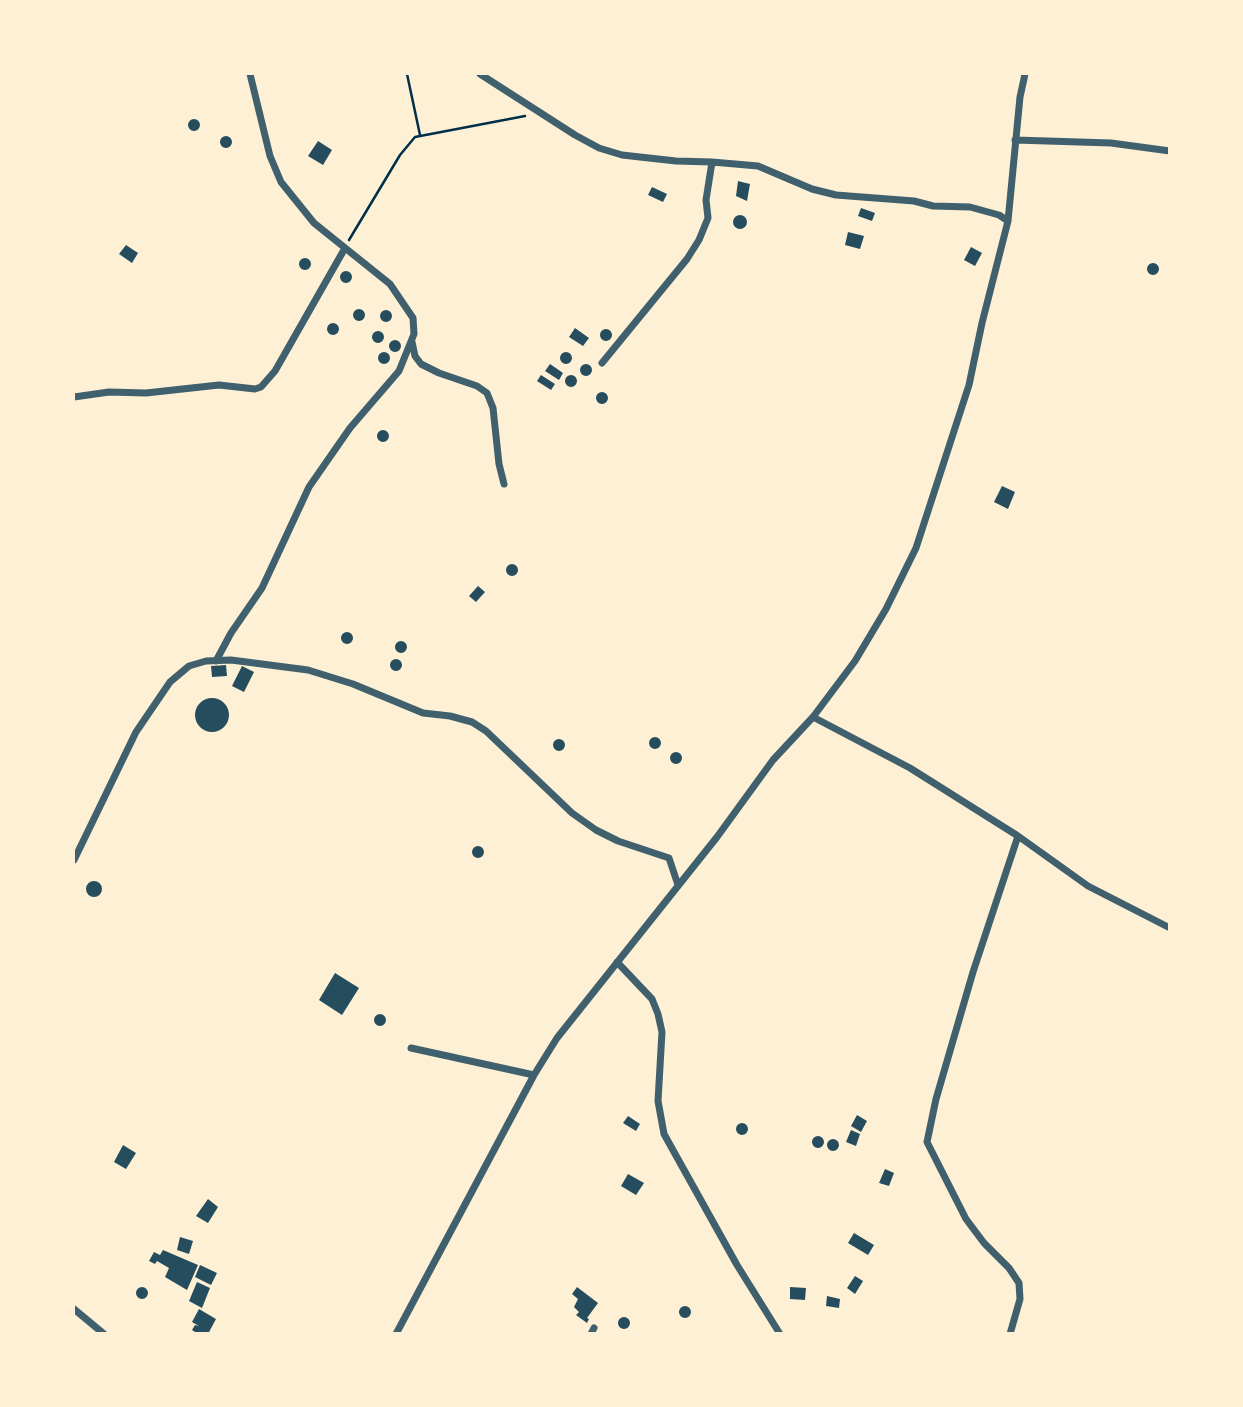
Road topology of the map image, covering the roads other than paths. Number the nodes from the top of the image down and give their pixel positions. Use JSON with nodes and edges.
{"nodes":[{"id":1,"x":250,"y":74,"type":"edge"},
{"id":2,"x":480,"y":74,"type":"edge"},
{"id":3,"x":1026,"y":74,"type":"edge"},
{"id":4,"x":1015,"y":140,"type":"junction"},
{"id":5,"x":1170,"y":151,"type":"edge"},
{"id":6,"x":712,"y":162,"type":"junction"},
{"id":7,"x":1008,"y":221,"type":"junction"},
{"id":8,"x":345,"y":248,"type":"junction"},
{"id":9,"x":412,"y":342,"type":"junction"},
{"id":10,"x":603,"y":363,"type":"dead end"},
{"id":11,"x":74,"y":397,"type":"edge"},
{"id":12,"x":504,"y":484,"type":"dead end"},
{"id":13,"x":216,"y":661,"type":"junction"},
{"id":14,"x":813,"y":717,"type":"junction"},
{"id":15,"x":1018,"y":836,"type":"junction"},
{"id":16,"x":74,"y":860,"type":"edge"},
{"id":17,"x":678,"y":885,"type":"junction"},
{"id":18,"x":1170,"y":928,"type":"edge"},
{"id":19,"x":617,"y":962,"type":"junction"},
{"id":20,"x":411,"y":1048,"type":"dead end"},
{"id":21,"x":534,"y":1075,"type":"junction"},
{"id":22,"x":74,"y":1309,"type":"edge"},
{"id":23,"x":104,"y":1334,"type":"edge"},
{"id":24,"x":396,"y":1334,"type":"edge"},
{"id":25,"x":780,"y":1334,"type":"edge"},
{"id":26,"x":1010,"y":1334,"type":"edge"}],
"edges":[{"from":1,"to":8,"type":"street"},
{"from":2,"to":6,"type":"street"},
{"from":3,"to":4,"type":"street"},
{"from":4,"to":5,"type":"street"},
{"from":4,"to":7,"type":"street"},
{"from":6,"to":7,"type":"street"},
{"from":6,"to":10,"type":"street"},
{"from":7,"to":14,"type":"street"},
{"from":8,"to":9,"type":"street"},
{"from":8,"to":11,"type":"street"},
{"from":9,"to":12,"type":"street"},
{"from":9,"to":13,"type":"street"},
{"from":13,"to":16,"type":"street"},
{"from":13,"to":17,"type":"street"},
{"from":14,"to":15,"type":"street"},
{"from":14,"to":17,"type":"street"},
{"from":15,"to":18,"type":"street"},
{"from":15,"to":26,"type":"street"},
{"from":17,"to":19,"type":"street"},
{"from":19,"to":21,"type":"street"},
{"from":19,"to":25,"type":"street"},
{"from":20,"to":21,"type":"street"},
{"from":21,"to":24,"type":"street"},
{"from":22,"to":23,"type":"street"}]}
